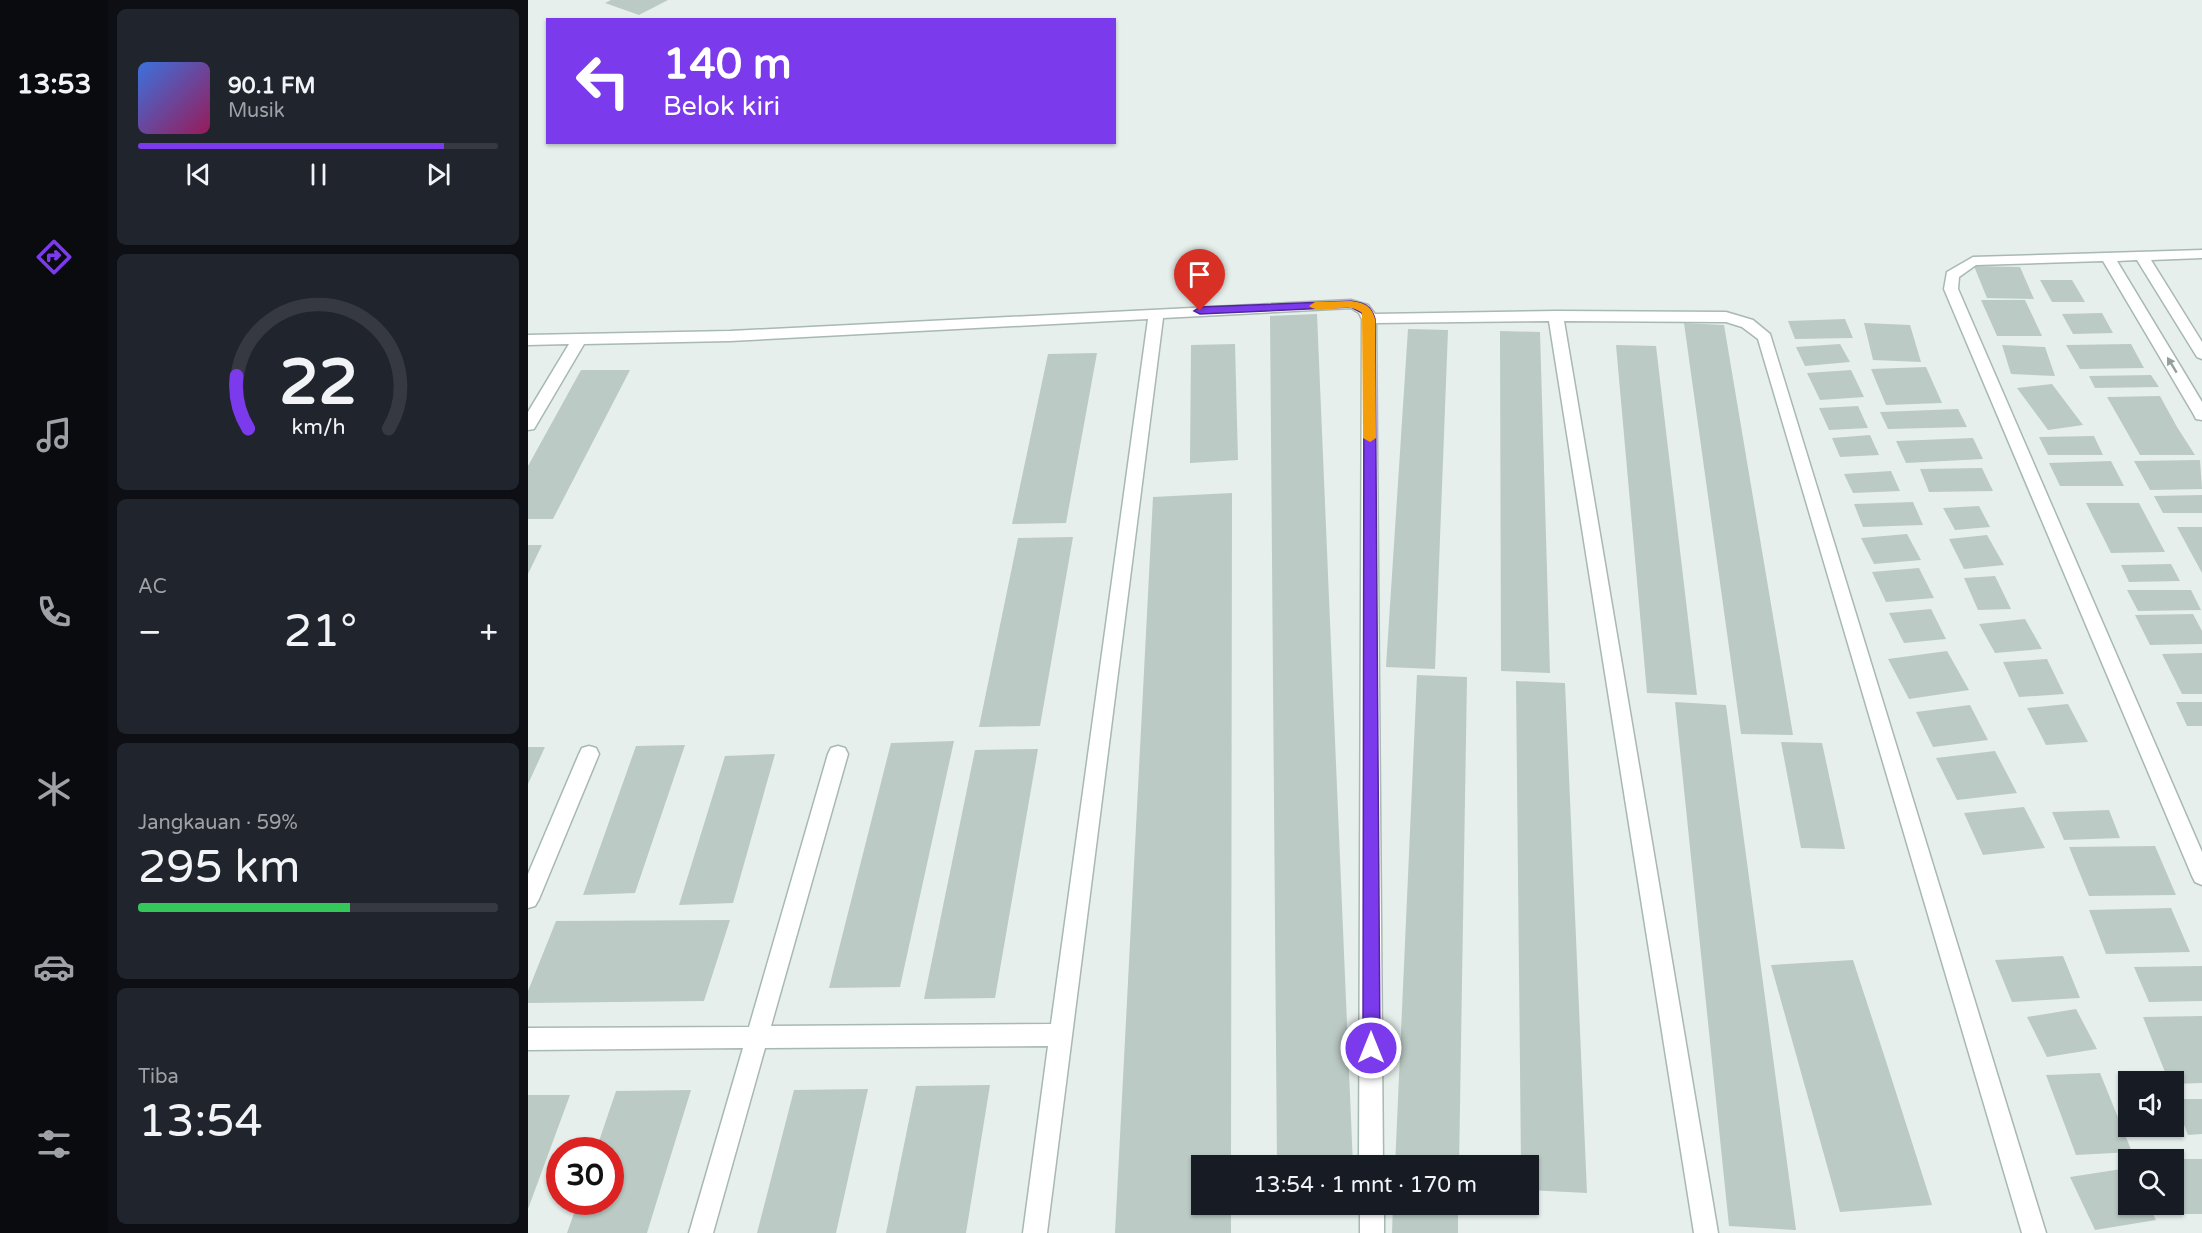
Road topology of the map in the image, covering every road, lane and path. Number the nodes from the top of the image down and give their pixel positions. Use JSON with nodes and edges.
{"nodes":[{"id":1,"x":2202,"y":254,"type":"edge"},
{"id":2,"x":2141,"y":255,"type":"junction"},
{"id":3,"x":2107,"y":256,"type":"junction"},
{"id":4,"x":1156,"y":312,"type":"junction"},
{"id":5,"x":1557,"y":316,"type":"junction"},
{"id":6,"x":1369,"y":319,"type":"junction"},
{"id":7,"x":579,"y":339,"type":"junction"},
{"id":8,"x":528,"y":340,"type":"edge"},
{"id":9,"x":2202,"y":354,"type":"edge"},
{"id":10,"x":2202,"y":415,"type":"edge"},
{"id":11,"x":528,"y":425,"type":"edge"},
{"id":12,"x":589,"y":754,"type":"dead end"},
{"id":13,"x":838,"y":754,"type":"dead end"},
{"id":14,"x":2202,"y":876,"type":"edge"},
{"id":15,"x":528,"y":899,"type":"edge"},
{"id":16,"x":1062,"y":1035,"type":"junction"},
{"id":17,"x":757,"y":1037,"type":"junction"},
{"id":18,"x":528,"y":1039,"type":"edge"},
{"id":19,"x":1371,"y":1155,"type":"edge"},
{"id":20,"x":1372,"y":1215,"type":"edge"},
{"id":21,"x":701,"y":1233,"type":"edge"},
{"id":22,"x":1035,"y":1233,"type":"edge"},
{"id":23,"x":1372,"y":1233,"type":"edge"},
{"id":24,"x":1706,"y":1233,"type":"edge"},
{"id":25,"x":2034,"y":1233,"type":"edge"}],
"edges":[{"from":1,"to":2,"type":"street"},
{"from":2,"to":3,"type":"street"},
{"from":2,"to":9,"type":"street"},
{"from":10,"to":3,"type":"street","one_way":true},
{"from":3,"to":14,"type":"street"},
{"from":4,"to":6,"type":"street"},
{"from":4,"to":7,"type":"street"},
{"from":4,"to":16,"type":"street"},
{"from":5,"to":6,"type":"street"},
{"from":5,"to":24,"type":"street"},
{"from":5,"to":25,"type":"street"},
{"from":6,"to":19,"type":"street"},
{"from":7,"to":8,"type":"street"},
{"from":7,"to":11,"type":"street"},
{"from":12,"to":15,"type":"street"},
{"from":13,"to":17,"type":"street"},
{"from":16,"to":17,"type":"street"},
{"from":16,"to":22,"type":"street"},
{"from":17,"to":18,"type":"street"},
{"from":17,"to":21,"type":"street"},
{"from":20,"to":23,"type":"street"}]}
